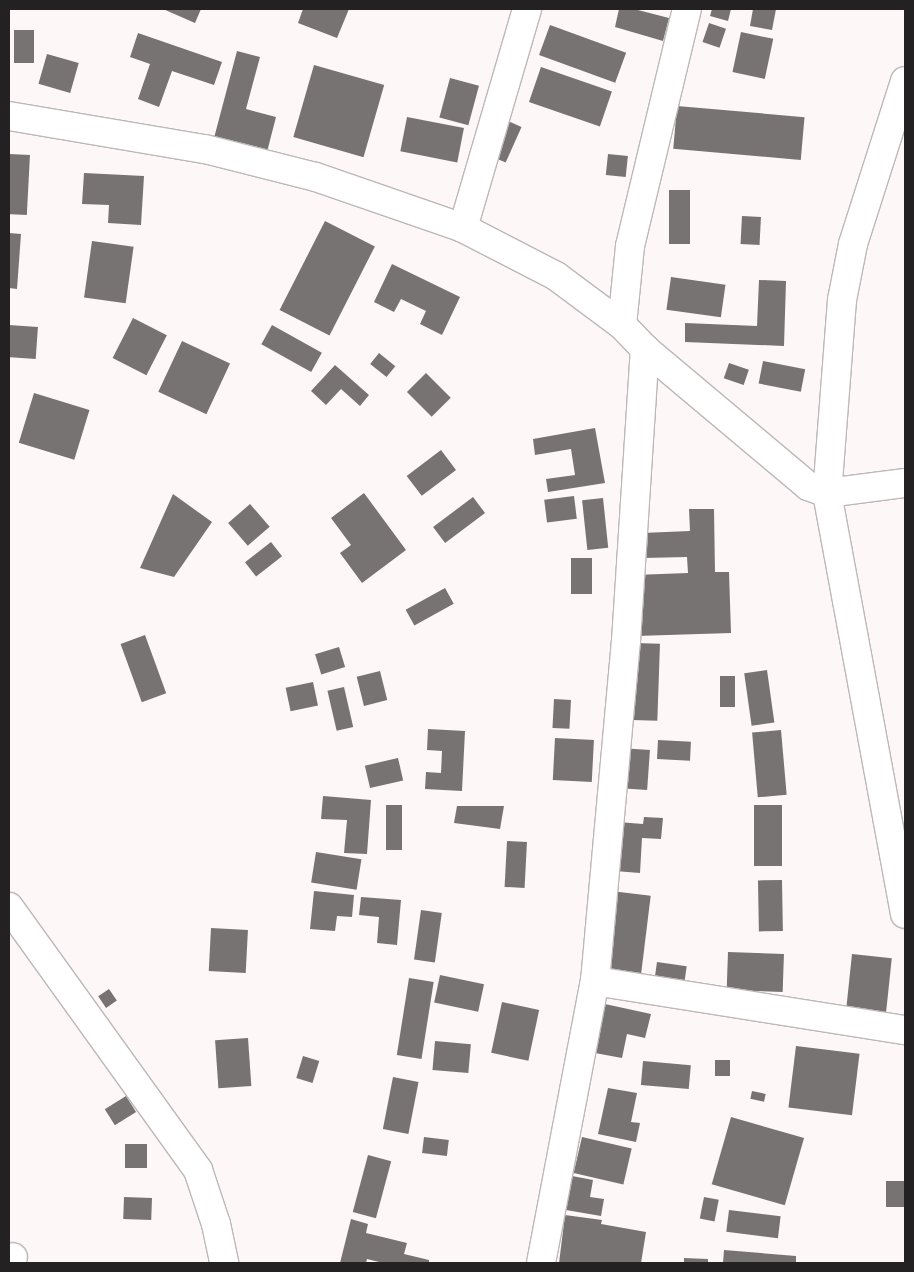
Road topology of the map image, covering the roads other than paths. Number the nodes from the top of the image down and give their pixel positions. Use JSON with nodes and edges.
{"nodes":[{"id":1,"x":527,"y":9,"type":"edge"},
{"id":2,"x":687,"y":9,"type":"edge"},
{"id":3,"x":905,"y":81,"type":"edge"},
{"id":4,"x":9,"y":116,"type":"edge"},
{"id":5,"x":463,"y":228,"type":"junction"},
{"id":6,"x":622,"y":325,"type":"junction"},
{"id":7,"x":645,"y":349,"type":"junction"},
{"id":8,"x":905,"y":483,"type":"edge"},
{"id":9,"x":827,"y":493,"type":"junction"},
{"id":10,"x":9,"y":907,"type":"edge"},
{"id":11,"x":905,"y":914,"type":"edge"},
{"id":12,"x":595,"y":981,"type":"junction"},
{"id":13,"x":905,"y":1030,"type":"edge"},
{"id":14,"x":224,"y":1263,"type":"edge"},
{"id":15,"x":541,"y":1263,"type":"edge"}],
"edges":[{"from":1,"to":5,"type":"street"},
{"from":2,"to":6,"type":"street"},
{"from":3,"to":9,"type":"street"},
{"from":4,"to":5,"type":"street"},
{"from":5,"to":6,"type":"street"},
{"from":6,"to":7,"type":"street"},
{"from":7,"to":9,"type":"street"},
{"from":7,"to":12,"type":"street"},
{"from":8,"to":9,"type":"street"},
{"from":9,"to":11,"type":"street"},
{"from":10,"to":14,"type":"street"},
{"from":12,"to":13,"type":"street"},
{"from":12,"to":15,"type":"street"}]}
